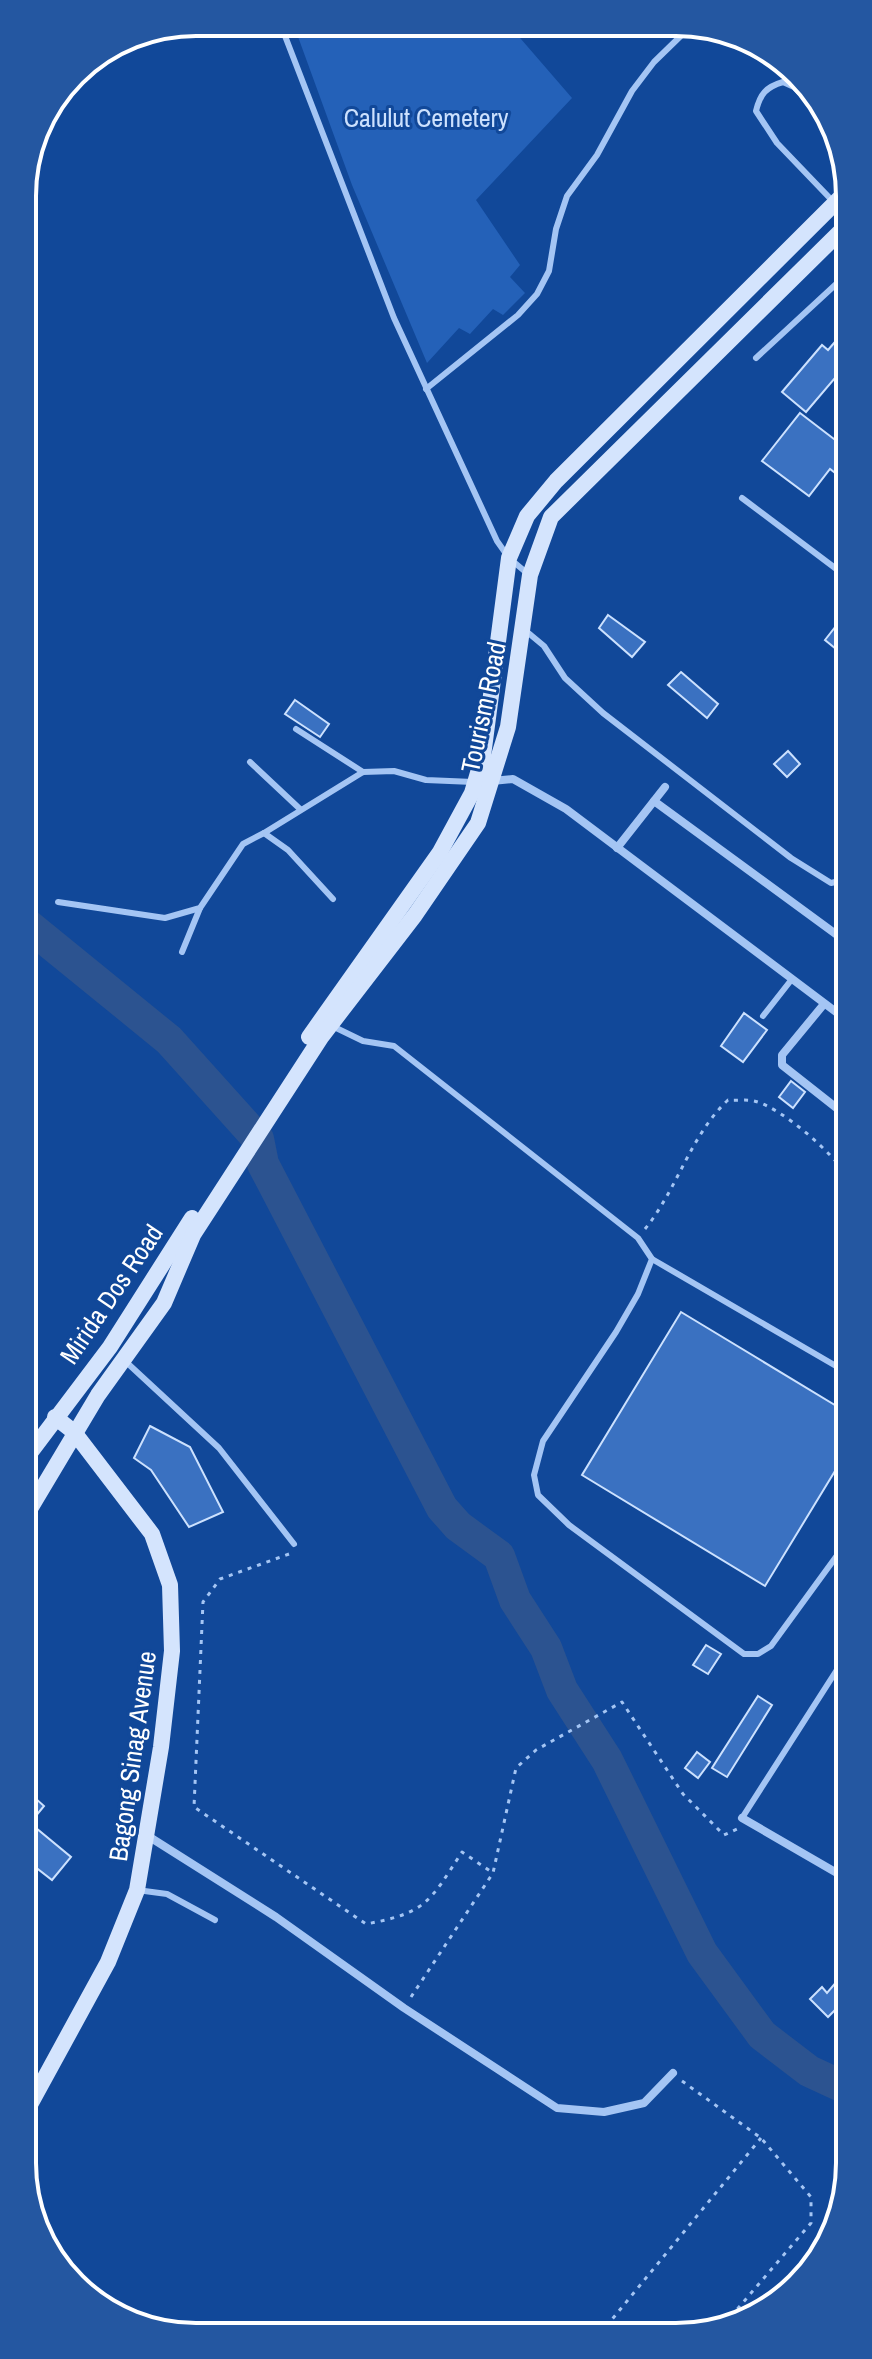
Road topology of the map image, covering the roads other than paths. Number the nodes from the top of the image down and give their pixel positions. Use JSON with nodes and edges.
{"nodes":[{"id":1,"x":285,"y":36,"type":"edge"},
{"id":2,"x":681,"y":36,"type":"edge"},
{"id":3,"x":792,"y":86,"type":"edge"},
{"id":4,"x":834,"y":204,"type":"joint"},
{"id":5,"x":836,"y":236,"type":"edge"},
{"id":6,"x":836,"y":284,"type":"edge"},
{"id":7,"x":756,"y":358,"type":"dead end"},
{"id":8,"x":426,"y":389,"type":"junction"},
{"id":9,"x":742,"y":498,"type":"dead end"},
{"id":10,"x":509,"y":558,"type":"junction"},
{"id":11,"x":836,"y":569,"type":"edge"},
{"id":12,"x":530,"y":575,"type":"junction"},
{"id":13,"x":524,"y":630,"type":"junction"},
{"id":14,"x":296,"y":729,"type":"dead end"},
{"id":15,"x":250,"y":762,"type":"dead end"},
{"id":16,"x":363,"y":772,"type":"junction"},
{"id":17,"x":494,"y":781,"type":"junction"},
{"id":18,"x":476,"y":782,"type":"junction"},
{"id":19,"x":665,"y":787,"type":"dead end"},
{"id":20,"x":654,"y":801,"type":"junction"},
{"id":21,"x":300,"y":809,"type":"junction"},
{"id":22,"x":264,"y":833,"type":"junction"},
{"id":23,"x":617,"y":848,"type":"junction"},
{"id":24,"x":836,"y":882,"type":"edge"},
{"id":25,"x":333,"y":899,"type":"dead end"},
{"id":26,"x":58,"y":902,"type":"dead end"},
{"id":27,"x":200,"y":908,"type":"junction"},
{"id":28,"x":836,"y":934,"type":"edge"},
{"id":29,"x":182,"y":952,"type":"dead end"},
{"id":30,"x":792,"y":979,"type":"junction"},
{"id":31,"x":824,"y":1004,"type":"junction"},
{"id":32,"x":836,"y":1012,"type":"edge"},
{"id":33,"x":763,"y":1016,"type":"dead end"},
{"id":34,"x":326,"y":1021,"type":"junction"},
{"id":35,"x":836,"y":1108,"type":"edge"},
{"id":36,"x":189,"y":1233,"type":"junction"},
{"id":37,"x":652,"y":1259,"type":"junction"},
{"id":38,"x":110,"y":1347,"type":"junction"},
{"id":39,"x":124,"y":1361,"type":"junction"},
{"id":40,"x":836,"y":1366,"type":"edge"},
{"id":41,"x":55,"y":1417,"type":"junction"},
{"id":42,"x":74,"y":1432,"type":"junction"},
{"id":43,"x":36,"y":1444,"type":"edge"},
{"id":44,"x":36,"y":1498,"type":"edge"},
{"id":45,"x":294,"y":1544,"type":"road end"},
{"id":46,"x":836,"y":1557,"type":"edge"},
{"id":47,"x":836,"y":1671,"type":"edge"},
{"id":48,"x":742,"y":1818,"type":"joint"},
{"id":49,"x":148,"y":1836,"type":"junction"},
{"id":50,"x":836,"y":1872,"type":"edge"},
{"id":51,"x":137,"y":1890,"type":"junction"},
{"id":52,"x":215,"y":1920,"type":"dead end"},
{"id":53,"x":673,"y":2073,"type":"road end"},
{"id":54,"x":36,"y":2094,"type":"edge"}],
"edges":[{"from":1,"to":8,"type":"lane"},
{"from":2,"to":8,"type":"lane"},
{"from":3,"to":4,"type":"lane"},
{"from":4,"to":10,"type":"main road","name":"Tourism Road"},
{"from":5,"to":12,"type":"main road","name":"Tourism Road"},
{"from":6,"to":7,"type":"lane"},
{"from":8,"to":10,"type":"lane"},
{"from":9,"to":11,"type":"lane"},
{"from":10,"to":12,"type":"lane"},
{"from":10,"to":18,"type":"main road","name":"Tourism Road"},
{"from":12,"to":13,"type":"main road","name":"Tourism Road"},
{"from":13,"to":17,"type":"main road","name":"Tourism Road"},
{"from":13,"to":24,"type":"lane"},
{"from":14,"to":16,"type":"lane"},
{"from":15,"to":21,"type":"lane"},
{"from":16,"to":18,"type":"lane"},
{"from":16,"to":21,"type":"lane"},
{"from":17,"to":18,"type":"street"},
{"from":17,"to":23,"type":"street"},
{"from":17,"to":34,"type":"main road","name":"Tourism Road"},
{"from":18,"to":34,"type":"main road","name":"Tourism Road"},
{"from":19,"to":20,"type":"street"},
{"from":20,"to":23,"type":"street"},
{"from":20,"to":28,"type":"street"},
{"from":21,"to":22,"type":"lane"},
{"from":22,"to":25,"type":"lane"},
{"from":22,"to":27,"type":"lane"},
{"from":23,"to":30,"type":"street"},
{"from":26,"to":27,"type":"lane"},
{"from":27,"to":29,"type":"lane"},
{"from":30,"to":31,"type":"street"},
{"from":30,"to":33,"type":"lane"},
{"from":31,"to":32,"type":"street"},
{"from":31,"to":35,"type":"street"},
{"from":34,"to":36,"type":"main road","name":"Tourism Road"},
{"from":34,"to":37,"type":"lane"},
{"from":36,"to":38,"type":"main road","name":"Mirida Dos Road"},
{"from":36,"to":39,"type":"main road","name":"Mirida Dos Road"},
{"from":37,"to":40,"type":"lane"},
{"from":37,"to":46,"type":"lane"},
{"from":38,"to":39,"type":"lane"},
{"from":38,"to":41,"type":"main road","name":"Mirida Dos Road"},
{"from":39,"to":42,"type":"main road","name":"Mirida Dos Road"},
{"from":39,"to":45,"type":"lane"},
{"from":41,"to":42,"type":"main road","name":"Bagong Sinag Avenue"},
{"from":41,"to":43,"type":"main road"},
{"from":42,"to":44,"type":"main road"},
{"from":42,"to":49,"type":"main road","name":"Bagong Sinag Avenue"},
{"from":47,"to":48,"type":"lane"},
{"from":48,"to":50,"type":"street"},
{"from":49,"to":51,"type":"main road","name":"Bagong Sinag Avenue"},
{"from":49,"to":53,"type":"street"},
{"from":51,"to":52,"type":"lane"},
{"from":51,"to":54,"type":"main road","name":"Bagong Sinag Avenue"}]}
